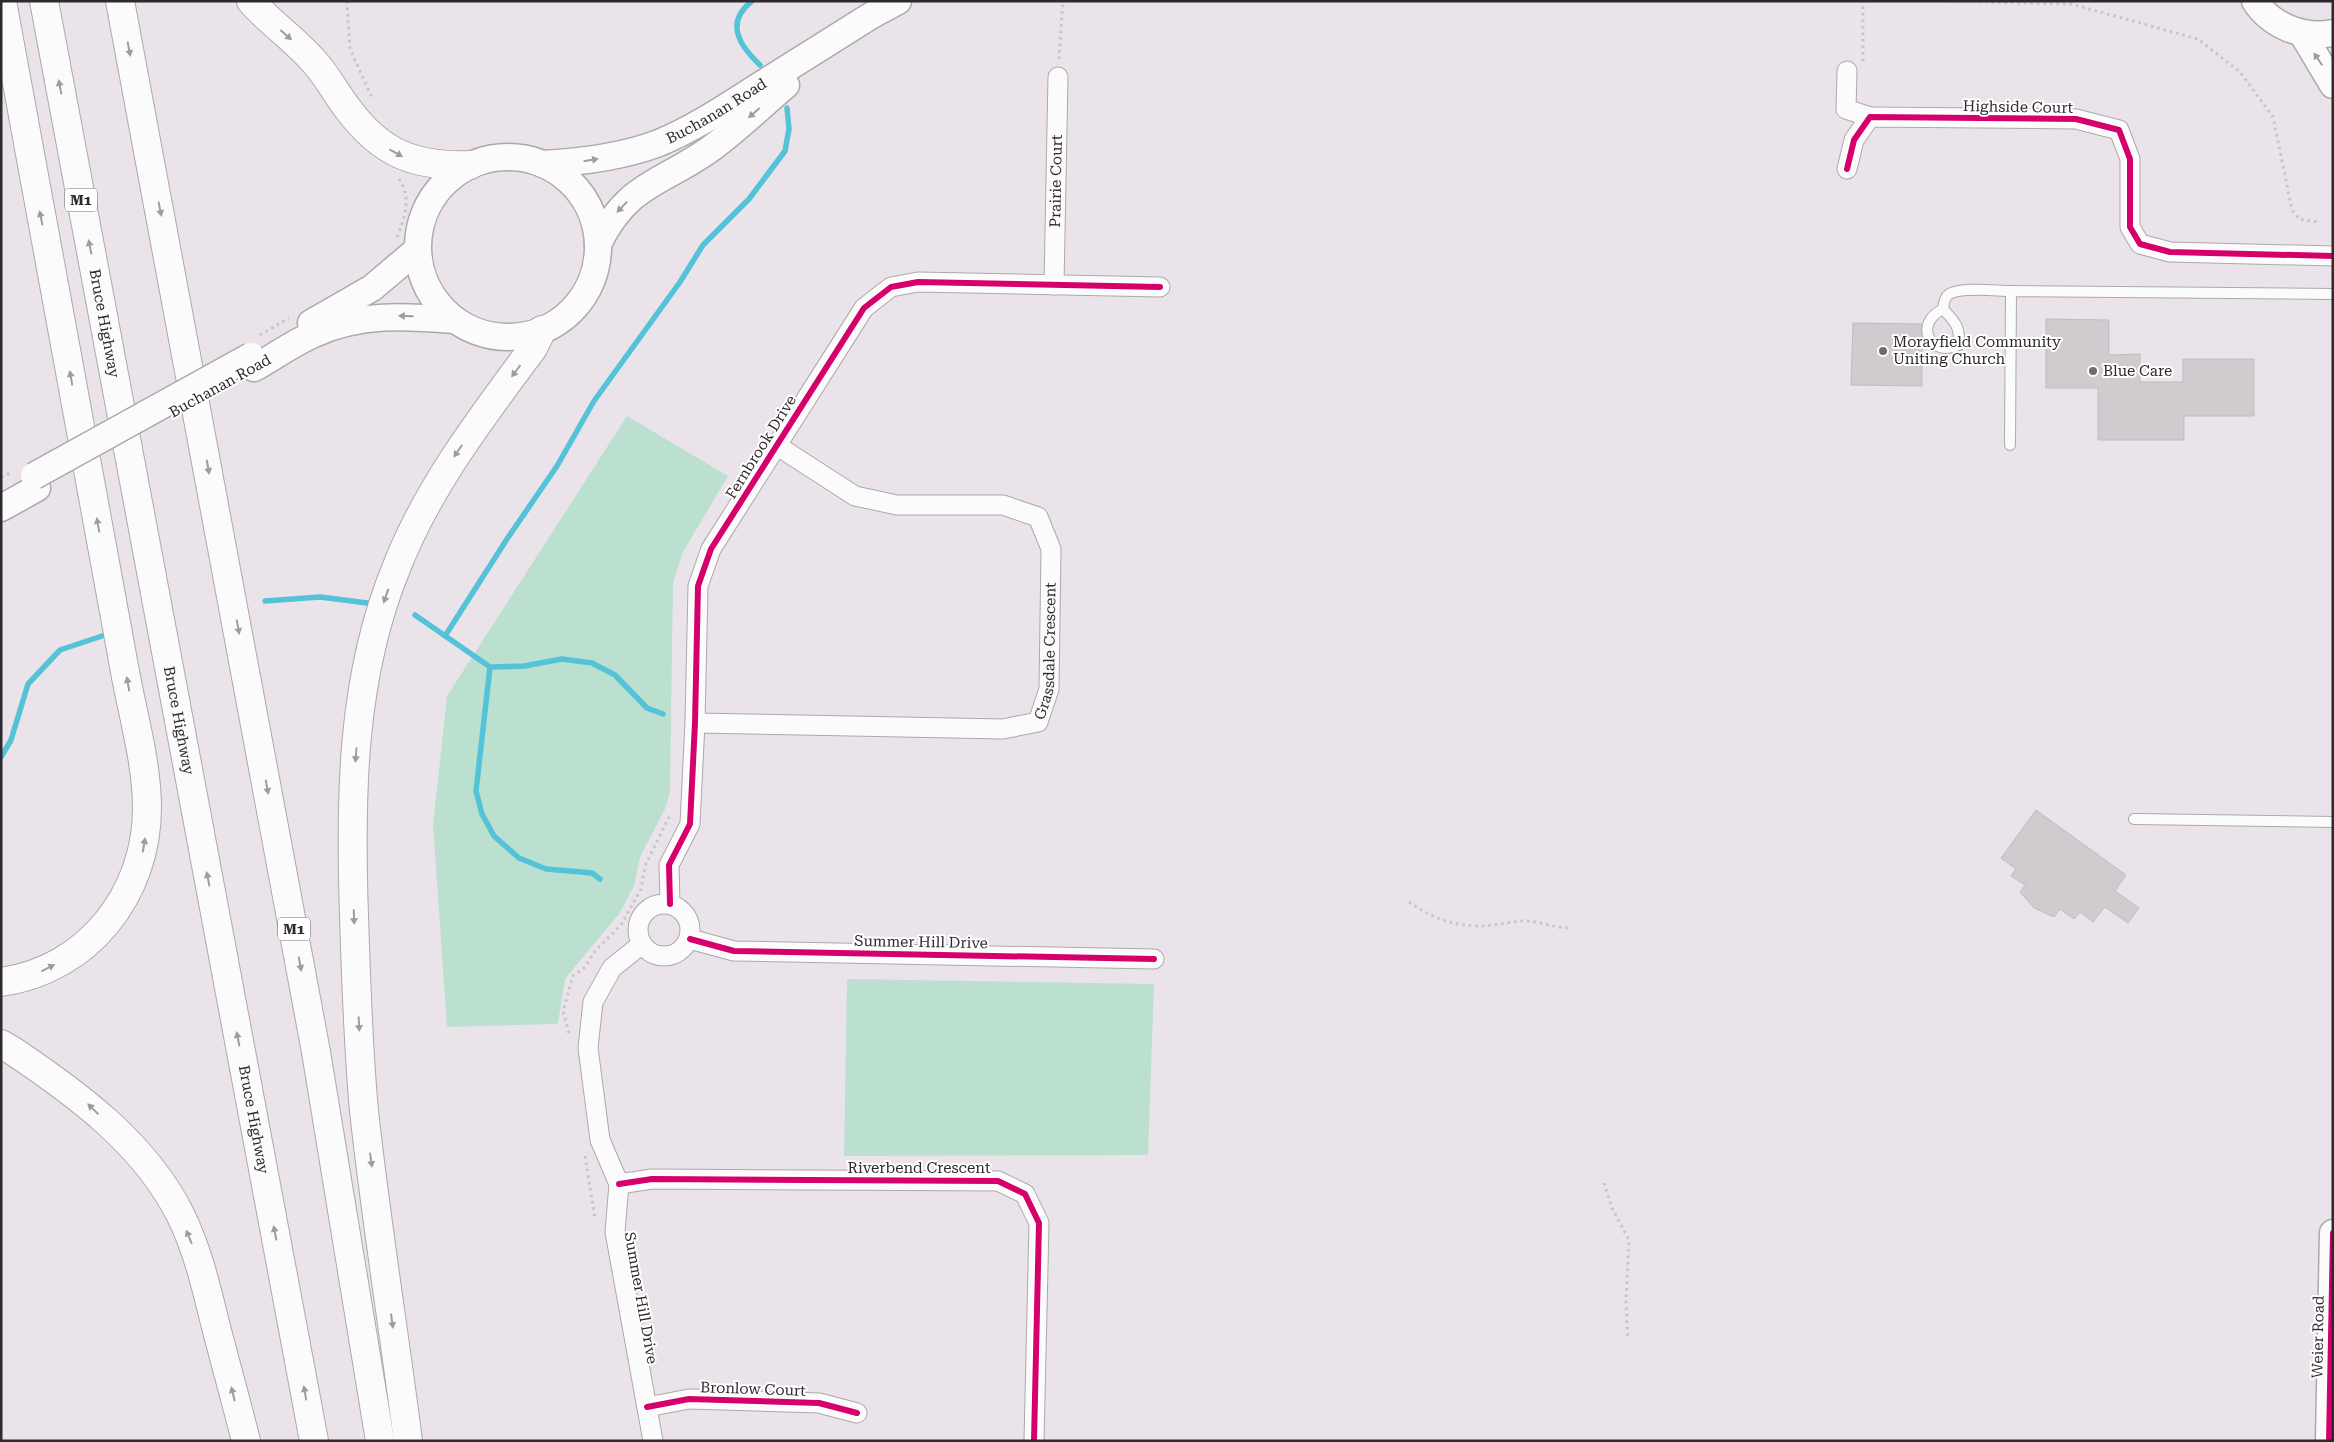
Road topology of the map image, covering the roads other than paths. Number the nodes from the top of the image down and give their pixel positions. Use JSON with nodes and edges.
{"nodes":[{"id":1,"x":2,"y":1,"type":"edge"},
{"id":2,"x":44,"y":1,"type":"edge"},
{"id":3,"x":120,"y":1,"type":"edge"},
{"id":4,"x":251,"y":1,"type":"edge"},
{"id":5,"x":898,"y":1,"type":"edge"},
{"id":6,"x":2255,"y":1,"type":"edge"},
{"id":7,"x":872,"y":15,"type":"junction"},
{"id":8,"x":2302,"y":33,"type":"junction"},
{"id":9,"x":2333,"y":33,"type":"edge"},
{"id":10,"x":1847,"y":71,"type":"dead end"},
{"id":11,"x":1058,"y":78,"type":"road end"},
{"id":12,"x":2333,"y":85,"type":"edge"},
{"id":13,"x":1870,"y":117,"type":"junction"},
{"id":14,"x":543,"y":164,"type":"junction"},
{"id":15,"x":470,"y":165,"type":"junction"},
{"id":16,"x":1848,"y":169,"type":"dead end"},
{"id":17,"x":598,"y":244,"type":"junction"},
{"id":18,"x":406,"y":245,"type":"junction"},
{"id":19,"x":2333,"y":256,"type":"edge"},
{"id":20,"x":1054,"y":284,"type":"junction"},
{"id":21,"x":1160,"y":287,"type":"dead end"},
{"id":22,"x":2011,"y":291,"type":"junction"},
{"id":23,"x":2333,"y":294,"type":"edge"},
{"id":24,"x":1943,"y":309,"type":"dead end"},
{"id":25,"x":454,"y":320,"type":"junction"},
{"id":26,"x":542,"y":330,"type":"junction"},
{"id":27,"x":253,"y":354,"type":"junction"},
{"id":28,"x":776,"y":445,"type":"junction"},
{"id":29,"x":2010,"y":445,"type":"dead end"},
{"id":30,"x":36,"y":482,"type":"junction"},
{"id":31,"x":1,"y":494,"type":"edge"},
{"id":32,"x":1,"y":508,"type":"edge"},
{"id":33,"x":695,"y":723,"type":"junction"},
{"id":34,"x":2134,"y":819,"type":"dead end"},
{"id":35,"x":2333,"y":822,"type":"edge"},
{"id":36,"x":670,"y":904,"type":"junction"},
{"id":37,"x":690,"y":938,"type":"junction"},
{"id":38,"x":642,"y":944,"type":"junction"},
{"id":39,"x":1154,"y":959,"type":"dead end"},
{"id":40,"x":1,"y":982,"type":"edge"},
{"id":41,"x":1,"y":1044,"type":"edge"},
{"id":42,"x":619,"y":1184,"type":"junction"},
{"id":43,"x":2333,"y":1233,"type":"edge"},
{"id":44,"x":647,"y":1407,"type":"junction"},
{"id":45,"x":857,"y":1413,"type":"dead end"},
{"id":46,"x":246,"y":1441,"type":"edge"},
{"id":47,"x":314,"y":1441,"type":"edge"},
{"id":48,"x":380,"y":1441,"type":"edge"},
{"id":49,"x":408,"y":1441,"type":"edge"},
{"id":50,"x":653,"y":1441,"type":"edge"},
{"id":51,"x":1034,"y":1441,"type":"edge"},
{"id":52,"x":2329,"y":1441,"type":"edge"}],
"edges":[{"from":40,"to":1,"type":"highway","one_way":true},
{"from":47,"to":2,"type":"highway","name":"Bruce Highway","number":"M1","one_way":true},
{"from":3,"to":48,"type":"highway","number":"M1","one_way":true},
{"from":4,"to":15,"type":"highway","one_way":true},
{"from":5,"to":7,"type":"main road","name":"Buchanan Road"},
{"from":6,"to":8,"type":"main road"},
{"from":14,"to":7,"type":"main road","name":"Buchanan Road","one_way":true},
{"from":7,"to":17,"type":"main road","name":"Buchanan Road","one_way":true},
{"from":8,"to":9,"type":"main road"},
{"from":12,"to":8,"type":"main road","one_way":true},
{"from":10,"to":13,"type":"street","name":"Highside Court"},
{"from":11,"to":20,"type":"street","name":"Prairie Court"},
{"from":13,"to":16,"type":"street"},
{"from":13,"to":19,"type":"street","name":"Highside Court"},
{"from":14,"to":15,"type":"main road"},
{"from":14,"to":17,"type":"main road"},
{"from":15,"to":18,"type":"main road"},
{"from":17,"to":26,"type":"main road"},
{"from":18,"to":25,"type":"main road"},
{"from":18,"to":27,"type":"main road","name":"Buchanan Road"},
{"from":20,"to":21,"type":"street","name":"Fernbrook Drive"},
{"from":20,"to":28,"type":"street","name":"Fernbrook Drive"},
{"from":22,"to":23,"type":"lane"},
{"from":22,"to":24,"type":"lane"},
{"from":22,"to":29,"type":"lane"},
{"from":25,"to":26,"type":"main road"},
{"from":25,"to":27,"type":"main road","name":"Buchanan Road","one_way":true},
{"from":26,"to":49,"type":"highway","one_way":true},
{"from":27,"to":30,"type":"main road","name":"Buchanan Road"},
{"from":28,"to":33,"type":"street","name":"Fernbrook Drive"},
{"from":28,"to":33,"type":"street","name":"Grassdale Crescent"},
{"from":30,"to":31,"type":"main road","name":"Buchanan Road"},
{"from":30,"to":32,"type":"main road","name":"Buchanan Road"},
{"from":33,"to":36,"type":"street","name":"Fernbrook Drive"},
{"from":34,"to":35,"type":"lane"},
{"from":36,"to":37,"type":"street"},
{"from":36,"to":38,"type":"street"},
{"from":37,"to":38,"type":"street"},
{"from":37,"to":39,"type":"street","name":"Summer Hill Drive"},
{"from":38,"to":42,"type":"street","name":"Summer Hill Drive"},
{"from":46,"to":41,"type":"highway","one_way":true},
{"from":42,"to":44,"type":"street","name":"Summer Hill Drive"},
{"from":42,"to":51,"type":"street","name":"Riverbend Crescent"},
{"from":43,"to":52,"type":"main road","name":"Weier Road"},
{"from":44,"to":45,"type":"street","name":"Bronlow Court"},
{"from":44,"to":50,"type":"street","name":"Summer Hill Drive"}]}
